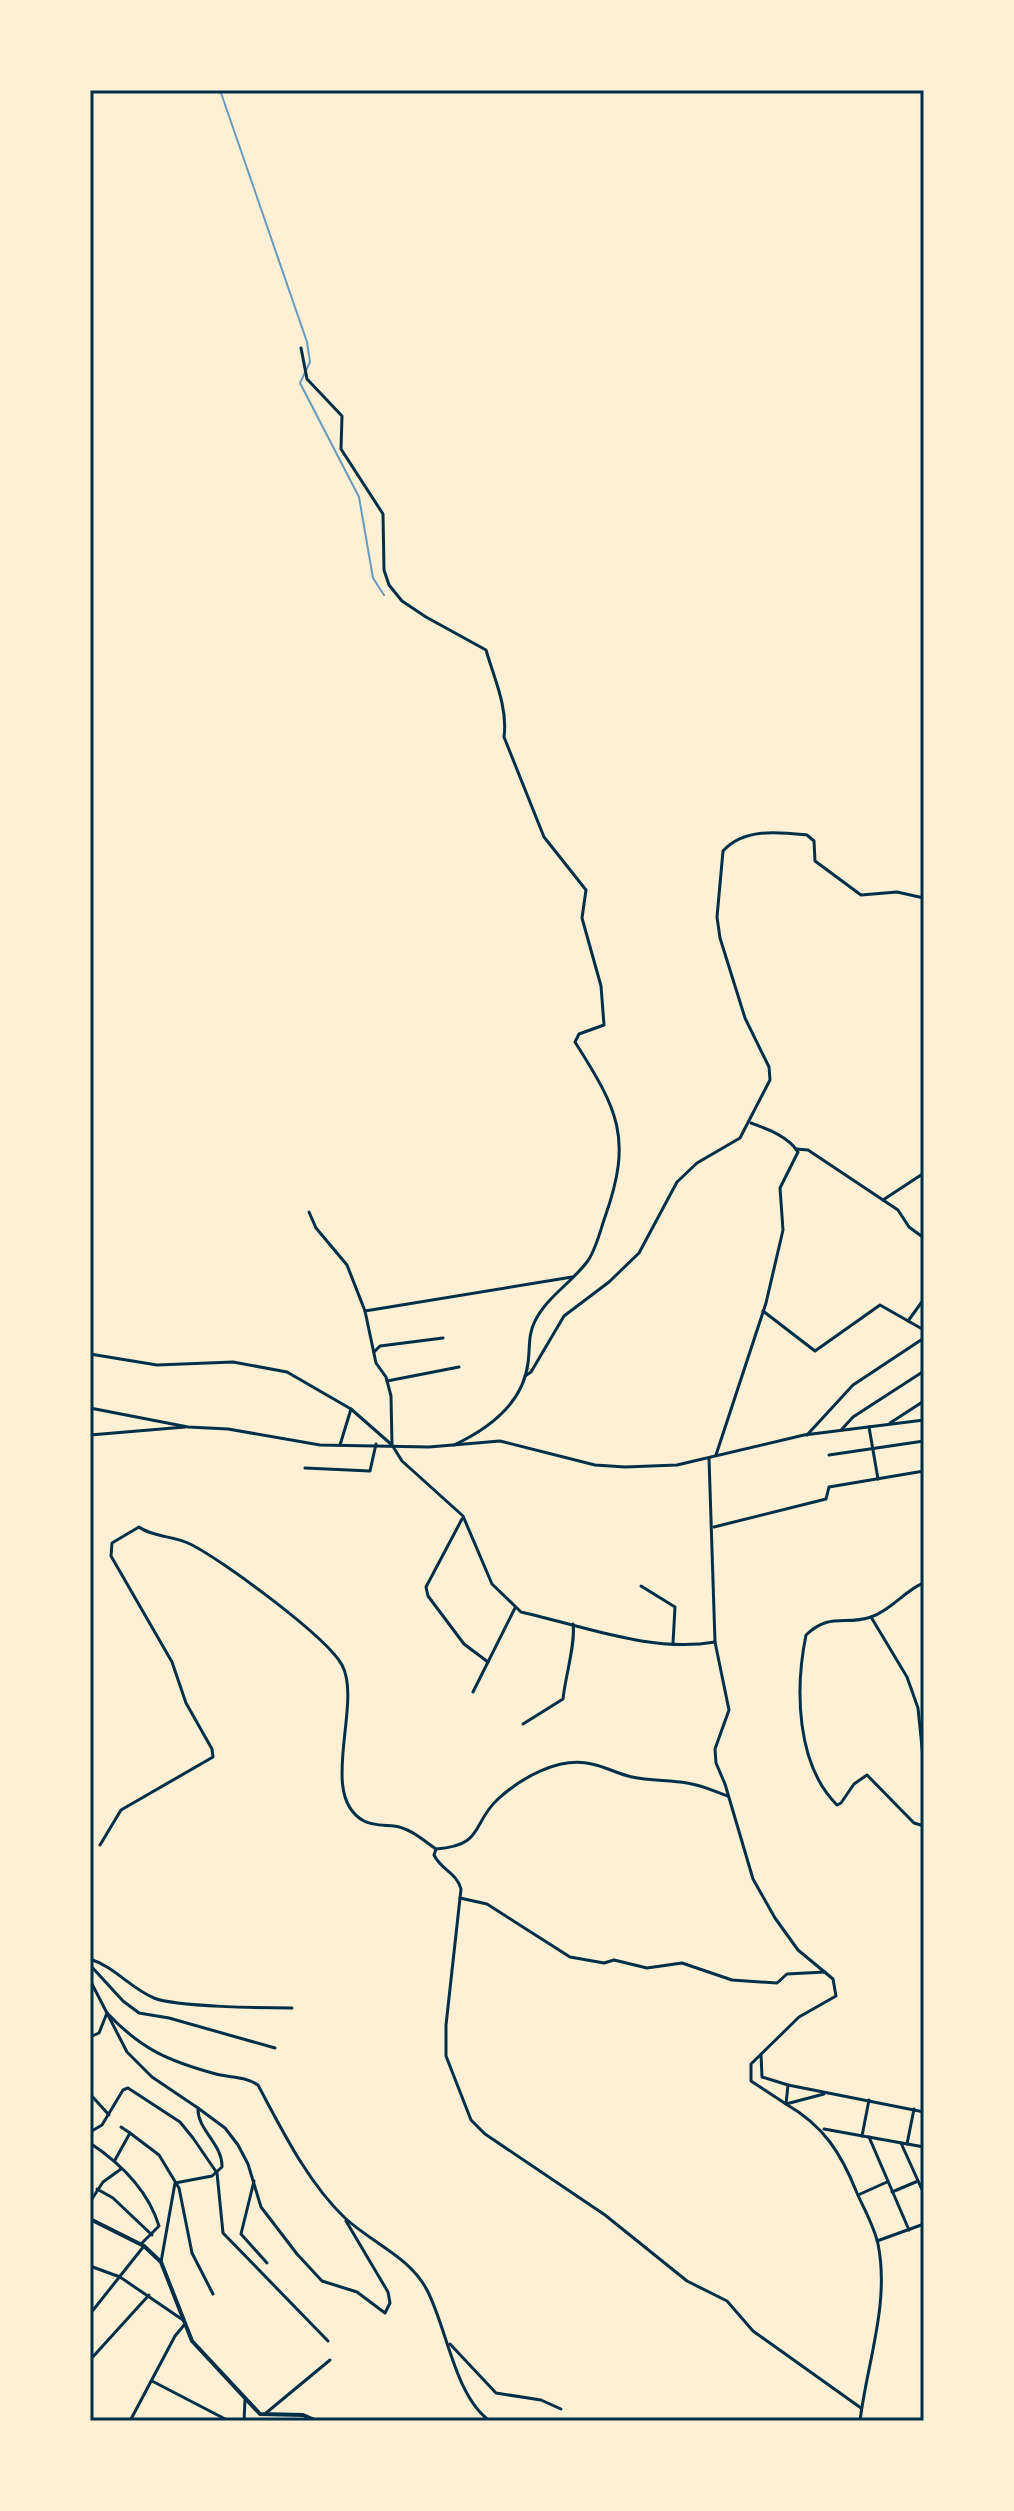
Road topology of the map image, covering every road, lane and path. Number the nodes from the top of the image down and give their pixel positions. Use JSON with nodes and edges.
{"nodes":[{"id":1,"x":301,"y":348,"type":"dead end"},
{"id":2,"x":924,"y":898,"type":"edge"},
{"id":3,"x":751,"y":1123,"type":"junction"},
{"id":4,"x":796,"y":1149,"type":"junction"},
{"id":5,"x":924,"y":1173,"type":"edge"},
{"id":6,"x":883,"y":1200,"type":"junction"},
{"id":7,"x":309,"y":1212,"type":"dead end"},
{"id":8,"x":924,"y":1238,"type":"edge"},
{"id":9,"x":572,"y":1277,"type":"junction"},
{"id":10,"x":924,"y":1299,"type":"edge"},
{"id":11,"x":365,"y":1311,"type":"junction"},
{"id":12,"x":763,"y":1311,"type":"junction"},
{"id":13,"x":908,"y":1321,"type":"junction"},
{"id":14,"x":924,"y":1330,"type":"edge"},
{"id":15,"x":443,"y":1338,"type":"dead end"},
{"id":16,"x":924,"y":1338,"type":"edge"},
{"id":17,"x":374,"y":1352,"type":"junction"},
{"id":18,"x":90,"y":1354,"type":"edge"},
{"id":19,"x":459,"y":1367,"type":"dead end"},
{"id":20,"x":924,"y":1371,"type":"edge"},
{"id":21,"x":525,"y":1376,"type":"junction"},
{"id":22,"x":387,"y":1381,"type":"junction"},
{"id":23,"x":924,"y":1401,"type":"edge"},
{"id":24,"x":90,"y":1408,"type":"edge"},
{"id":25,"x":351,"y":1409,"type":"junction"},
{"id":26,"x":924,"y":1420,"type":"edge"},
{"id":27,"x":888,"y":1425,"type":"junction"},
{"id":28,"x":188,"y":1427,"type":"junction"},
{"id":29,"x":869,"y":1427,"type":"junction"},
{"id":30,"x":840,"y":1432,"type":"junction"},
{"id":31,"x":90,"y":1435,"type":"edge"},
{"id":32,"x":807,"y":1435,"type":"junction"},
{"id":33,"x":924,"y":1441,"type":"edge"},
{"id":34,"x":376,"y":1444,"type":"junction"},
{"id":35,"x":340,"y":1445,"type":"junction"},
{"id":36,"x":392,"y":1445,"type":"junction"},
{"id":37,"x":450,"y":1446,"type":"junction"},
{"id":38,"x":873,"y":1449,"type":"junction"},
{"id":39,"x":716,"y":1455,"type":"junction"},
{"id":40,"x":829,"y":1455,"type":"dead end"},
{"id":41,"x":708,"y":1457,"type":"junction"},
{"id":42,"x":305,"y":1468,"type":"dead end"},
{"id":43,"x":924,"y":1471,"type":"edge"},
{"id":44,"x":878,"y":1479,"type":"junction"},
{"id":45,"x":463,"y":1516,"type":"junction"},
{"id":46,"x":714,"y":1527,"type":"junction"},
{"id":47,"x":924,"y":1583,"type":"edge"},
{"id":48,"x":641,"y":1586,"type":"dead end"},
{"id":49,"x":515,"y":1608,"type":"junction"},
{"id":50,"x":871,"y":1617,"type":"junction"},
{"id":51,"x":573,"y":1624,"type":"junction"},
{"id":52,"x":715,"y":1642,"type":"junction"},
{"id":53,"x":673,"y":1643,"type":"junction"},
{"id":54,"x":488,"y":1662,"type":"junction"},
{"id":55,"x":473,"y":1692,"type":"dead end"},
{"id":56,"x":523,"y":1724,"type":"dead end"},
{"id":57,"x":924,"y":1767,"type":"edge"},
{"id":58,"x":728,"y":1796,"type":"junction"},
{"id":59,"x":924,"y":1826,"type":"edge"},
{"id":60,"x":100,"y":1845,"type":"dead end"},
{"id":61,"x":436,"y":1849,"type":"junction"},
{"id":62,"x":460,"y":1898,"type":"junction"},
{"id":63,"x":90,"y":1959,"type":"edge"},
{"id":64,"x":90,"y":1965,"type":"edge"},
{"id":65,"x":825,"y":1972,"type":"junction"},
{"id":66,"x":90,"y":1980,"type":"edge"},
{"id":67,"x":292,"y":2008,"type":"dead end"},
{"id":68,"x":107,"y":2013,"type":"junction"},
{"id":69,"x":90,"y":2037,"type":"edge"},
{"id":70,"x":275,"y":2048,"type":"dead end"},
{"id":71,"x":761,"y":2054,"type":"junction"},
{"id":72,"x":778,"y":2084,"type":"junction"},
{"id":73,"x":788,"y":2085,"type":"junction"},
{"id":74,"x":828,"y":2093,"type":"junction"},
{"id":75,"x":90,"y":2094,"type":"edge"},
{"id":76,"x":770,"y":2096,"type":"junction"},
{"id":77,"x":869,"y":2100,"type":"junction"},
{"id":78,"x":786,"y":2104,"type":"junction"},
{"id":79,"x":198,"y":2108,"type":"junction"},
{"id":80,"x":914,"y":2109,"type":"junction"},
{"id":81,"x":924,"y":2112,"type":"edge"},
{"id":82,"x":109,"y":2115,"type":"junction"},
{"id":83,"x":121,"y":2127,"type":"dead end"},
{"id":84,"x":820,"y":2128,"type":"junction"},
{"id":85,"x":90,"y":2132,"type":"edge"},
{"id":86,"x":130,"y":2133,"type":"junction"},
{"id":87,"x":862,"y":2136,"type":"junction"},
{"id":88,"x":869,"y":2137,"type":"junction"},
{"id":89,"x":90,"y":2143,"type":"edge"},
{"id":90,"x":901,"y":2143,"type":"junction"},
{"id":91,"x":907,"y":2144,"type":"junction"},
{"id":92,"x":924,"y":2147,"type":"edge"},
{"id":93,"x":115,"y":2160,"type":"junction"},
{"id":94,"x":121,"y":2169,"type":"junction"},
{"id":95,"x":217,"y":2173,"type":"junction"},
{"id":96,"x":254,"y":2181,"type":"junction"},
{"id":97,"x":888,"y":2181,"type":"junction"},
{"id":98,"x":918,"y":2181,"type":"junction"},
{"id":99,"x":175,"y":2183,"type":"junction"},
{"id":100,"x":97,"y":2189,"type":"junction"},
{"id":101,"x":892,"y":2192,"type":"junction"},
{"id":102,"x":924,"y":2192,"type":"edge"},
{"id":103,"x":858,"y":2195,"type":"junction"},
{"id":104,"x":90,"y":2202,"type":"edge"},
{"id":105,"x":344,"y":2217,"type":"junction"},
{"id":106,"x":90,"y":2219,"type":"edge"},
{"id":107,"x":924,"y":2224,"type":"edge"},
{"id":108,"x":909,"y":2230,"type":"junction"},
{"id":109,"x":152,"y":2235,"type":"junction"},
{"id":110,"x":877,"y":2241,"type":"junction"},
{"id":111,"x":143,"y":2245,"type":"junction"},
{"id":112,"x":161,"y":2262,"type":"junction"},
{"id":113,"x":267,"y":2263,"type":"dead end"},
{"id":114,"x":90,"y":2266,"type":"edge"},
{"id":115,"x":120,"y":2277,"type":"junction"},
{"id":116,"x":213,"y":2294,"type":"dead end"},
{"id":117,"x":149,"y":2295,"type":"junction"},
{"id":118,"x":91,"y":2311,"type":"edge"},
{"id":119,"x":185,"y":2323,"type":"junction"},
{"id":120,"x":328,"y":2341,"type":"dead end"},
{"id":121,"x":450,"y":2344,"type":"junction"},
{"id":122,"x":90,"y":2360,"type":"edge"},
{"id":123,"x":330,"y":2360,"type":"dead end"},
{"id":124,"x":152,"y":2381,"type":"junction"},
{"id":125,"x":245,"y":2400,"type":"junction"},
{"id":126,"x":861,"y":2408,"type":"junction"},
{"id":127,"x":561,"y":2409,"type":"dead end"},
{"id":128,"x":263,"y":2416,"type":"junction"},
{"id":129,"x":130,"y":2421,"type":"edge"},
{"id":130,"x":229,"y":2421,"type":"edge"},
{"id":131,"x":244,"y":2421,"type":"edge"},
{"id":132,"x":317,"y":2421,"type":"edge"},
{"id":133,"x":490,"y":2421,"type":"edge"},
{"id":134,"x":860,"y":2421,"type":"edge"}],
"edges":[{"from":1,"to":9,"type":"street"},
{"from":2,"to":3,"type":"street"},
{"from":3,"to":4,"type":"street"},
{"from":3,"to":21,"type":"street"},
{"from":4,"to":6,"type":"street"},
{"from":4,"to":12,"type":"street"},
{"from":5,"to":6,"type":"street"},
{"from":6,"to":8,"type":"street"},
{"from":7,"to":11,"type":"street"},
{"from":9,"to":11,"type":"street"},
{"from":9,"to":21,"type":"street"},
{"from":10,"to":13,"type":"street"},
{"from":11,"to":17,"type":"street"},
{"from":12,"to":13,"type":"street"},
{"from":12,"to":39,"type":"street"},
{"from":13,"to":14,"type":"street"},
{"from":15,"to":17,"type":"street"},
{"from":16,"to":32,"type":"street"},
{"from":17,"to":22,"type":"street"},
{"from":18,"to":25,"type":"street"},
{"from":19,"to":22,"type":"street"},
{"from":20,"to":30,"type":"street"},
{"from":21,"to":37,"type":"street"},
{"from":22,"to":36,"type":"street"},
{"from":23,"to":27,"type":"street"},
{"from":24,"to":28,"type":"street"},
{"from":25,"to":35,"type":"street"},
{"from":25,"to":36,"type":"street"},
{"from":26,"to":27,"type":"street"},
{"from":27,"to":29,"type":"street"},
{"from":28,"to":31,"type":"street"},
{"from":28,"to":35,"type":"street"},
{"from":29,"to":30,"type":"street"},
{"from":29,"to":38,"type":"street"},
{"from":30,"to":32,"type":"street"},
{"from":32,"to":39,"type":"street"},
{"from":33,"to":38,"type":"street"},
{"from":34,"to":35,"type":"street"},
{"from":34,"to":36,"type":"street"},
{"from":34,"to":42,"type":"street"},
{"from":36,"to":37,"type":"street"},
{"from":36,"to":45,"type":"street"},
{"from":37,"to":41,"type":"street"},
{"from":38,"to":40,"type":"street"},
{"from":38,"to":44,"type":"street"},
{"from":39,"to":41,"type":"street"},
{"from":41,"to":46,"type":"street"},
{"from":43,"to":44,"type":"street"},
{"from":44,"to":46,"type":"street"},
{"from":45,"to":49,"type":"street"},
{"from":45,"to":54,"type":"street"},
{"from":46,"to":52,"type":"street"},
{"from":47,"to":50,"type":"street"},
{"from":48,"to":53,"type":"street"},
{"from":49,"to":51,"type":"street"},
{"from":49,"to":54,"type":"street"},
{"from":50,"to":57,"type":"street"},
{"from":50,"to":59,"type":"street"},
{"from":51,"to":53,"type":"street"},
{"from":51,"to":56,"type":"street"},
{"from":52,"to":53,"type":"street"},
{"from":52,"to":58,"type":"street"},
{"from":54,"to":55,"type":"street"},
{"from":58,"to":61,"type":"street"},
{"from":58,"to":65,"type":"street"},
{"from":60,"to":61,"type":"street"},
{"from":61,"to":62,"type":"street"},
{"from":62,"to":65,"type":"street"},
{"from":62,"to":126,"type":"street"},
{"from":63,"to":67,"type":"street"},
{"from":64,"to":70,"type":"street"},
{"from":65,"to":71,"type":"street"},
{"from":66,"to":68,"type":"street"},
{"from":68,"to":69,"type":"street"},
{"from":68,"to":79,"type":"street"},
{"from":68,"to":105,"type":"street"},
{"from":71,"to":72,"type":"street"},
{"from":71,"to":76,"type":"street"},
{"from":72,"to":73,"type":"street"},
{"from":72,"to":76,"type":"street"},
{"from":73,"to":74,"type":"street"},
{"from":73,"to":78,"type":"street"},
{"from":74,"to":77,"type":"street"},
{"from":74,"to":78,"type":"street"},
{"from":75,"to":82,"type":"street"},
{"from":76,"to":78,"type":"street"},
{"from":77,"to":80,"type":"street"},
{"from":77,"to":87,"type":"street"},
{"from":78,"to":84,"type":"street"},
{"from":79,"to":95,"type":"street"},
{"from":79,"to":96,"type":"street"},
{"from":80,"to":81,"type":"street"},
{"from":80,"to":91,"type":"street"},
{"from":82,"to":85,"type":"street"},
{"from":82,"to":95,"type":"street"},
{"from":83,"to":86,"type":"street"},
{"from":84,"to":87,"type":"street"},
{"from":84,"to":103,"type":"street"},
{"from":86,"to":93,"type":"street"},
{"from":86,"to":99,"type":"street"},
{"from":87,"to":88,"type":"street"},
{"from":88,"to":90,"type":"street"},
{"from":88,"to":97,"type":"street"},
{"from":89,"to":93,"type":"street"},
{"from":90,"to":91,"type":"street"},
{"from":90,"to":98,"type":"street"},
{"from":91,"to":92,"type":"street"},
{"from":93,"to":94,"type":"street"},
{"from":94,"to":100,"type":"street"},
{"from":94,"to":109,"type":"street"},
{"from":95,"to":99,"type":"street"},
{"from":95,"to":120,"type":"street"},
{"from":96,"to":105,"type":"street"},
{"from":96,"to":113,"type":"street"},
{"from":97,"to":101,"type":"street"},
{"from":97,"to":103,"type":"street"},
{"from":98,"to":101,"type":"street"},
{"from":98,"to":102,"type":"street"},
{"from":99,"to":112,"type":"street"},
{"from":99,"to":116,"type":"street"},
{"from":100,"to":104,"type":"street"},
{"from":100,"to":109,"type":"street"},
{"from":101,"to":108,"type":"street"},
{"from":103,"to":110,"type":"street"},
{"from":105,"to":121,"type":"street"},
{"from":106,"to":111,"type":"main road"},
{"from":107,"to":108,"type":"street"},
{"from":108,"to":110,"type":"street"},
{"from":109,"to":111,"type":"street"},
{"from":110,"to":126,"type":"street"},
{"from":111,"to":112,"type":"main road"},
{"from":111,"to":115,"type":"street"},
{"from":112,"to":119,"type":"main road"},
{"from":114,"to":115,"type":"street"},
{"from":115,"to":117,"type":"street"},
{"from":115,"to":118,"type":"street"},
{"from":117,"to":119,"type":"street"},
{"from":117,"to":122,"type":"street"},
{"from":119,"to":124,"type":"street"},
{"from":119,"to":125,"type":"main road"},
{"from":121,"to":127,"type":"street"},
{"from":121,"to":133,"type":"street"},
{"from":123,"to":128,"type":"street"},
{"from":124,"to":129,"type":"street"},
{"from":124,"to":130,"type":"street"},
{"from":125,"to":128,"type":"main road"},
{"from":125,"to":131,"type":"street"},
{"from":126,"to":134,"type":"street"},
{"from":128,"to":132,"type":"main road"}]}
